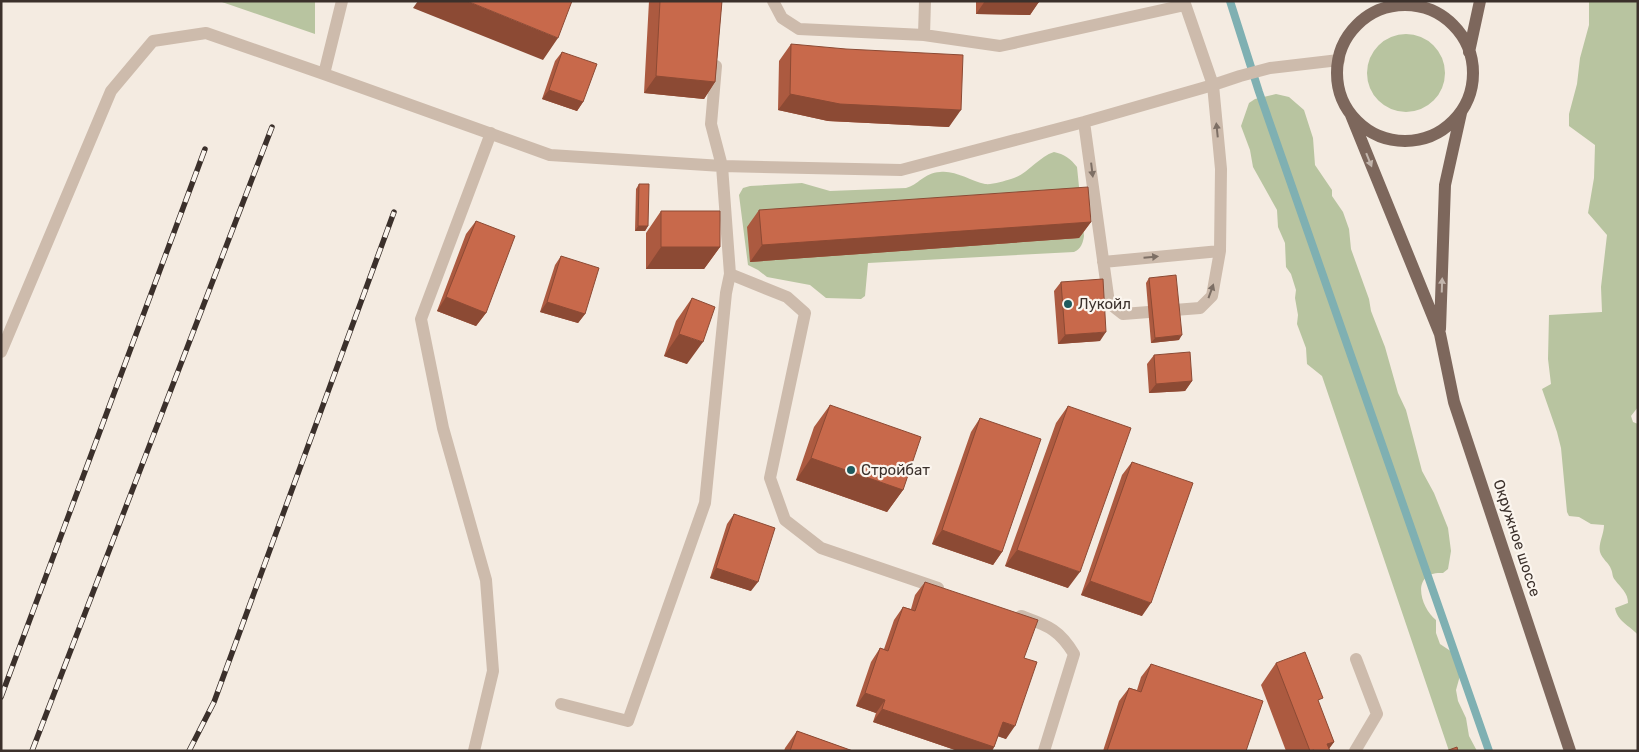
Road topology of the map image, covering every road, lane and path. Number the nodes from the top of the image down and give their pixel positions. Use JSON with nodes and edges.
{"nodes":[{"id":1,"x":342,"y":1,"type":"edge"},
{"id":2,"x":773,"y":1,"type":"edge"},
{"id":3,"x":925,"y":1,"type":"edge"},
{"id":4,"x":1480,"y":1,"type":"edge"},
{"id":5,"x":1184,"y":3,"type":"edge"},
{"id":6,"x":1398,"y":3,"type":"edge"},
{"id":7,"x":924,"y":36,"type":"junction"},
{"id":8,"x":1469,"y":52,"type":"junction"},
{"id":9,"x":717,"y":58,"type":"edge"},
{"id":10,"x":1339,"y":60,"type":"junction"},
{"id":11,"x":324,"y":74,"type":"junction"},
{"id":12,"x":1213,"y":85,"type":"junction"},
{"id":13,"x":1462,"y":110,"type":"junction"},
{"id":14,"x":1351,"y":115,"type":"junction"},
{"id":15,"x":1084,"y":122,"type":"junction"},
{"id":16,"x":491,"y":133,"type":"junction"},
{"id":17,"x":722,"y":166,"type":"junction"},
{"id":18,"x":1220,"y":252,"type":"junction"},
{"id":19,"x":1103,"y":262,"type":"junction"},
{"id":20,"x":730,"y":274,"type":"junction"},
{"id":21,"x":1440,"y":334,"type":"junction"},
{"id":22,"x":1,"y":352,"type":"edge"},
{"id":23,"x":949,"y":592,"type":"edge"},
{"id":24,"x":1014,"y":614,"type":"edge"},
{"id":25,"x":1356,"y":659,"type":"dead end"},
{"id":26,"x":560,"y":704,"type":"dead end"},
{"id":27,"x":474,"y":751,"type":"edge"},
{"id":28,"x":1044,"y":751,"type":"edge"},
{"id":29,"x":1355,"y":751,"type":"edge"},
{"id":30,"x":1570,"y":751,"type":"edge"}],
"edges":[{"from":1,"to":11,"type":"lane"},
{"from":2,"to":7,"type":"lane"},
{"from":3,"to":7,"type":"lane"},
{"from":4,"to":8,"type":"main road"},
{"from":5,"to":7,"type":"lane"},
{"from":5,"to":12,"type":"lane"},
{"from":6,"to":8,"type":"main road"},
{"from":6,"to":10,"type":"main road"},
{"from":8,"to":13,"type":"main road"},
{"from":9,"to":17,"type":"lane"},
{"from":10,"to":12,"type":"lane"},
{"from":10,"to":14,"type":"main road"},
{"from":11,"to":16,"type":"lane"},
{"from":11,"to":22,"type":"lane"},
{"from":12,"to":15,"type":"lane"},
{"from":18,"to":12,"type":"lane","one_way":true},
{"from":13,"to":14,"type":"main road"},
{"from":21,"to":13,"type":"main road","name":"Окружное шоссе","one_way":true},
{"from":14,"to":21,"type":"main road","name":"Окружное шоссе","one_way":true},
{"from":15,"to":17,"type":"lane"},
{"from":15,"to":19,"type":"lane","one_way":true},
{"from":16,"to":17,"type":"lane"},
{"from":16,"to":27,"type":"lane"},
{"from":17,"to":20,"type":"lane"},
{"from":19,"to":18,"type":"lane","one_way":true},
{"from":19,"to":18,"type":"lane","one_way":true},
{"from":20,"to":23,"type":"lane"},
{"from":20,"to":26,"type":"lane"},
{"from":21,"to":30,"type":"main road","name":"Окружное шоссе"},
{"from":24,"to":28,"type":"lane"},
{"from":25,"to":29,"type":"lane"}]}
